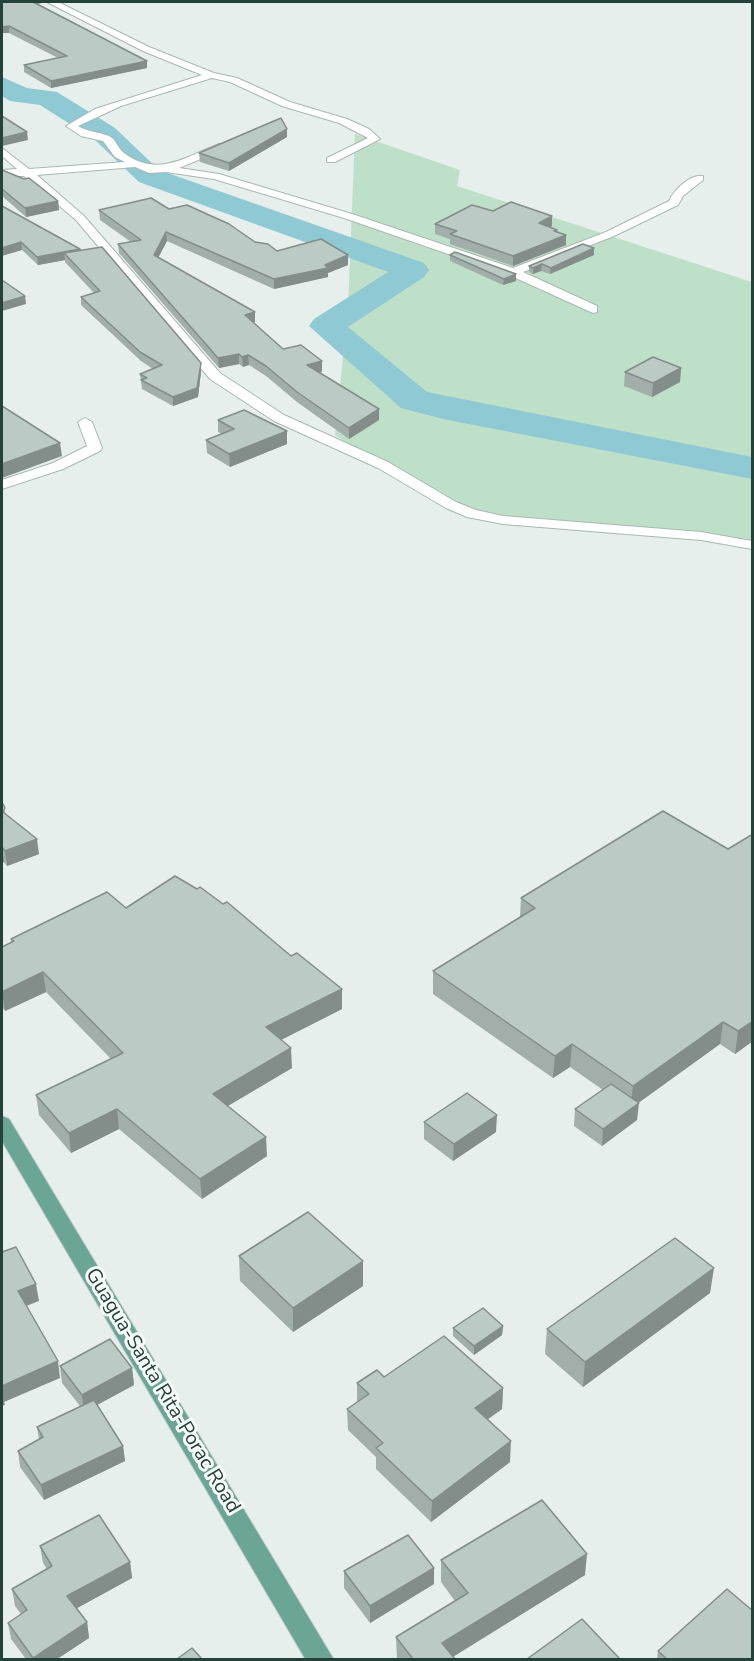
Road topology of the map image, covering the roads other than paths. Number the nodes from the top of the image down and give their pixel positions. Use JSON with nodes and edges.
{"nodes":[{"id":1,"x":52,"y":2,"type":"edge"},
{"id":2,"x":211,"y":75,"type":"junction"},
{"id":3,"x":230,"y":143,"type":"edge"},
{"id":4,"x":2,"y":150,"type":"edge"},
{"id":5,"x":332,"y":160,"type":"dead end"},
{"id":6,"x":136,"y":164,"type":"junction"},
{"id":7,"x":166,"y":169,"type":"junction"},
{"id":8,"x":26,"y":171,"type":"junction"},
{"id":9,"x":2,"y":173,"type":"edge"},
{"id":10,"x":699,"y":178,"type":"dead end"},
{"id":11,"x":513,"y":272,"type":"junction"},
{"id":12,"x":593,"y":309,"type":"dead end"},
{"id":13,"x":85,"y":422,"type":"dead end"},
{"id":14,"x":2,"y":485,"type":"edge"},
{"id":15,"x":753,"y":545,"type":"edge"},
{"id":16,"x":2,"y":1124,"type":"edge"},
{"id":17,"x":321,"y":1659,"type":"edge"}],
"edges":[{"from":1,"to":2,"type":"street"},
{"from":2,"to":5,"type":"street"},
{"from":2,"to":6,"type":"street"},
{"from":3,"to":7,"type":"street"},
{"from":4,"to":8,"type":"street"},
{"from":6,"to":7,"type":"street"},
{"from":6,"to":8,"type":"street"},
{"from":7,"to":11,"type":"street"},
{"from":8,"to":9,"type":"street"},
{"from":8,"to":15,"type":"street"},
{"from":10,"to":11,"type":"street"},
{"from":11,"to":12,"type":"street"},
{"from":13,"to":14,"type":"street"},
{"from":16,"to":17,"type":"main road","name":"Guagua-Santa Rita-Porac Road"}]}
